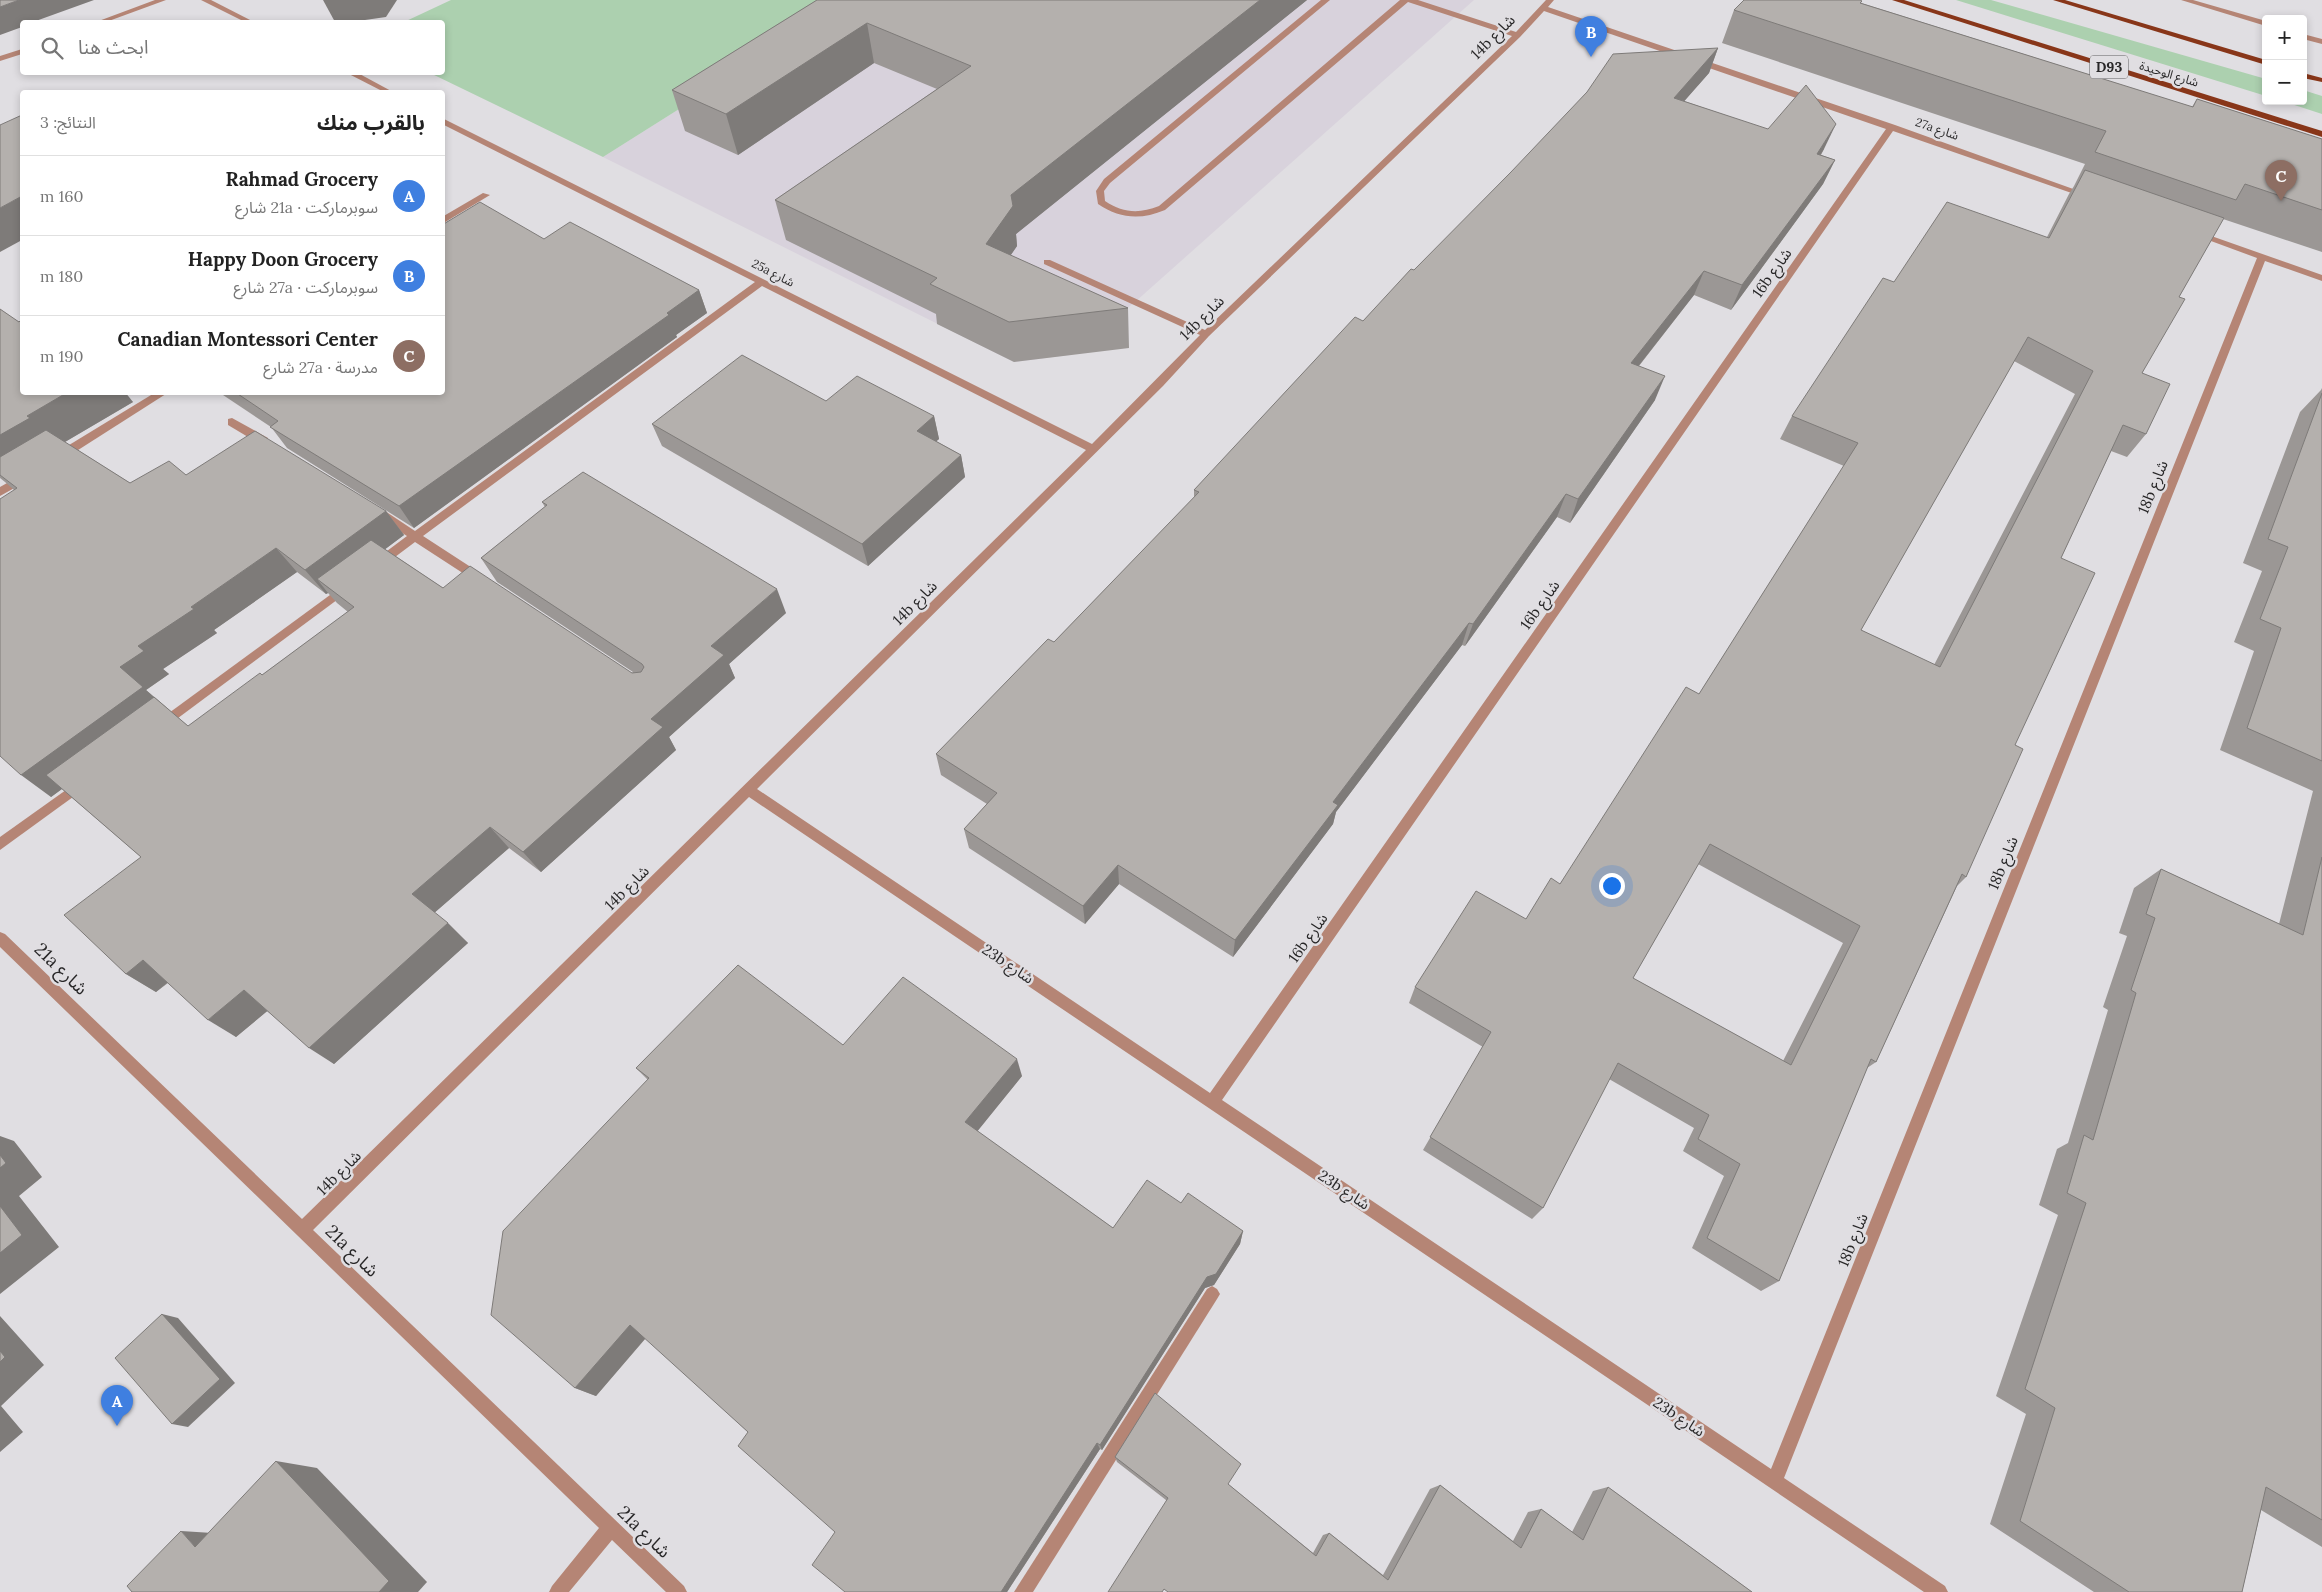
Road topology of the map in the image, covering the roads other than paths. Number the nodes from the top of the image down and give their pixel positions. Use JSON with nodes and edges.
{"nodes":[{"id":1,"x":162,"y":0,"type":"edge"},
{"id":2,"x":205,"y":0,"type":"edge"},
{"id":3,"x":1326,"y":0,"type":"edge"},
{"id":4,"x":1405,"y":0,"type":"edge"},
{"id":5,"x":1410,"y":0,"type":"edge"},
{"id":6,"x":1896,"y":0,"type":"edge"},
{"id":7,"x":2057,"y":0,"type":"edge"},
{"id":8,"x":2186,"y":0,"type":"edge"},
{"id":9,"x":1546,"y":4,"type":"edge"},
{"id":10,"x":106,"y":20,"type":"edge"},
{"id":11,"x":246,"y":20,"type":"edge"},
{"id":12,"x":2262,"y":23,"type":"edge"},
{"id":13,"x":1517,"y":35,"type":"junction"},
{"id":14,"x":2307,"y":37,"type":"edge"},
{"id":15,"x":2322,"y":42,"type":"edge"},
{"id":16,"x":20,"y":52,"type":"edge"},
{"id":17,"x":0,"y":59,"type":"edge"},
{"id":18,"x":2262,"y":62,"type":"edge"},
{"id":19,"x":355,"y":75,"type":"edge"},
{"id":20,"x":2307,"y":76,"type":"edge"},
{"id":21,"x":2322,"y":80,"type":"edge"},
{"id":22,"x":385,"y":90,"type":"edge"},
{"id":23,"x":445,"y":122,"type":"edge"},
{"id":24,"x":1892,"y":127,"type":"junction"},
{"id":25,"x":2322,"y":134,"type":"edge"},
{"id":26,"x":486,"y":195,"type":"dead end"},
{"id":27,"x":2094,"y":198,"type":"edge"},
{"id":28,"x":445,"y":219,"type":"edge"},
{"id":29,"x":2185,"y":230,"type":"edge"},
{"id":30,"x":2262,"y":257,"type":"junction"},
{"id":31,"x":1047,"y":262,"type":"dead end"},
{"id":32,"x":2322,"y":278,"type":"edge"},
{"id":33,"x":762,"y":281,"type":"junction"},
{"id":34,"x":1206,"y":334,"type":"junction"},
{"id":35,"x":159,"y":395,"type":"edge"},
{"id":36,"x":232,"y":422,"type":"dead end"},
{"id":37,"x":274,"y":448,"type":"edge"},
{"id":38,"x":1093,"y":448,"type":"junction"},
{"id":39,"x":49,"y":462,"type":"edge"},
{"id":40,"x":33,"y":472,"type":"edge"},
{"id":41,"x":0,"y":492,"type":"edge"},
{"id":42,"x":374,"y":510,"type":"edge"},
{"id":43,"x":416,"y":536,"type":"junction"},
{"id":44,"x":368,"y":572,"type":"edge"},
{"id":45,"x":352,"y":583,"type":"edge"},
{"id":46,"x":491,"y":586,"type":"edge"},
{"id":47,"x":152,"y":731,"type":"edge"},
{"id":48,"x":88,"y":779,"type":"edge"},
{"id":49,"x":748,"y":790,"type":"junction"},
{"id":50,"x":0,"y":844,"type":"edge"},
{"id":51,"x":0,"y":938,"type":"edge"},
{"id":52,"x":1213,"y":1101,"type":"junction"},
{"id":53,"x":302,"y":1230,"type":"junction"},
{"id":54,"x":1212,"y":1294,"type":"edge"},
{"id":55,"x":1774,"y":1482,"type":"junction"},
{"id":56,"x":611,"y":1527,"type":"junction"},
{"id":57,"x":558,"y":1592,"type":"edge"},
{"id":58,"x":678,"y":1592,"type":"edge"},
{"id":59,"x":1023,"y":1592,"type":"edge"},
{"id":60,"x":1940,"y":1592,"type":"edge"}],
"edges":[{"from":1,"to":10,"type":"street"},
{"from":2,"to":11,"type":"street"},
{"from":3,"to":4,"type":"street"},
{"from":5,"to":13,"type":"street"},
{"from":6,"to":25,"type":"main road","name":"شارع الوحيدة","number":"D93"},
{"from":7,"to":18,"type":"main road"},
{"from":8,"to":12,"type":"street"},
{"from":9,"to":13,"type":"street","name":"14b شارع"},
{"from":9,"to":24,"type":"street","name":"27a شارع"},
{"from":13,"to":34,"type":"street","name":"14b شارع"},
{"from":14,"to":15,"type":"street"},
{"from":16,"to":17,"type":"street"},
{"from":19,"to":22,"type":"street"},
{"from":20,"to":21,"type":"main road"},
{"from":23,"to":33,"type":"street","name":"25a شارع"},
{"from":24,"to":27,"type":"street","name":"27a شارع"},
{"from":24,"to":52,"type":"street","name":"16b شارع"},
{"from":26,"to":28,"type":"street"},
{"from":29,"to":30,"type":"street"},
{"from":30,"to":32,"type":"street"},
{"from":30,"to":55,"type":"street","name":"18b شارع"},
{"from":31,"to":34,"type":"street"},
{"from":33,"to":38,"type":"street","name":"25a شارع"},
{"from":33,"to":43,"type":"street"},
{"from":34,"to":38,"type":"street","name":"14b شارع"},
{"from":35,"to":39,"type":"street"},
{"from":36,"to":37,"type":"street"},
{"from":38,"to":49,"type":"street","name":"14b شارع"},
{"from":40,"to":41,"type":"street"},
{"from":42,"to":43,"type":"street"},
{"from":43,"to":44,"type":"street"},
{"from":43,"to":46,"type":"street"},
{"from":45,"to":47,"type":"street"},
{"from":48,"to":50,"type":"street"},
{"from":49,"to":52,"type":"street","name":"23b شارع"},
{"from":49,"to":53,"type":"street","name":"14b شارع"},
{"from":51,"to":53,"type":"street","name":"21a شارع"},
{"from":52,"to":55,"type":"street","name":"23b شارع"},
{"from":53,"to":56,"type":"street","name":"21a شارع"},
{"from":54,"to":59,"type":"street"},
{"from":55,"to":60,"type":"street","name":"23b شارع"},
{"from":56,"to":57,"type":"street"},
{"from":56,"to":58,"type":"street","name":"21a شارع"}]}
